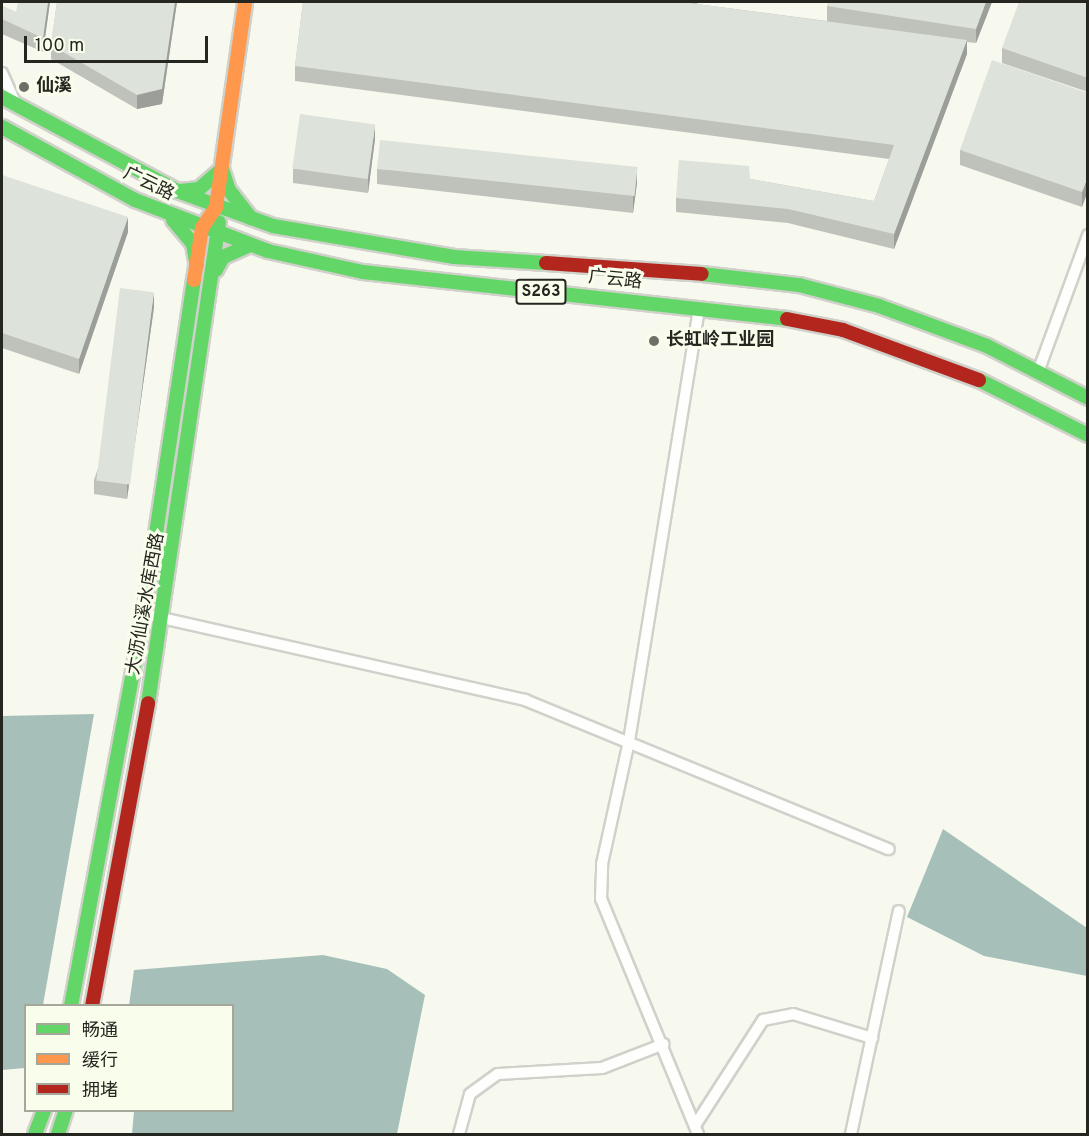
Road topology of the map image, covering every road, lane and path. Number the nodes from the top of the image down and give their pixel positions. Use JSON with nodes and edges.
{"nodes":[{"id":1,"x":245,"y":2,"type":"edge"},
{"id":2,"x":2,"y":74,"type":"edge"},
{"id":3,"x":2,"y":97,"type":"edge"},
{"id":4,"x":16,"y":105,"type":"junction"},
{"id":5,"x":2,"y":127,"type":"edge"},
{"id":6,"x":222,"y":169,"type":"junction"},
{"id":7,"x":177,"y":191,"type":"junction"},
{"id":8,"x":216,"y":207,"type":"junction"},
{"id":9,"x":168,"y":215,"type":"junction"},
{"id":10,"x":252,"y":219,"type":"junction"},
{"id":11,"x":202,"y":228,"type":"junction"},
{"id":12,"x":1088,"y":235,"type":"edge"},
{"id":13,"x":221,"y":236,"type":"junction"},
{"id":14,"x":250,"y":245,"type":"junction"},
{"id":15,"x":197,"y":266,"type":"junction"},
{"id":16,"x":216,"y":270,"type":"junction"},
{"id":17,"x":699,"y":308,"type":"junction"},
{"id":18,"x":1038,"y":372,"type":"junction"},
{"id":19,"x":1088,"y":398,"type":"edge"},
{"id":20,"x":1088,"y":435,"type":"edge"},
{"id":21,"x":144,"y":614,"type":"junction"},
{"id":22,"x":165,"y":618,"type":"junction"},
{"id":23,"x":629,"y":741,"type":"junction"},
{"id":24,"x":889,"y":849,"type":"dead end"},
{"id":25,"x":899,"y":911,"type":"dead end"},
{"id":26,"x":71,"y":1004,"type":"edge"},
{"id":27,"x":92,"y":1004,"type":"edge"},
{"id":28,"x":872,"y":1038,"type":"junction"},
{"id":29,"x":664,"y":1044,"type":"junction"},
{"id":30,"x":43,"y":1112,"type":"edge"},
{"id":31,"x":65,"y":1112,"type":"edge"},
{"id":32,"x":697,"y":1129,"type":"edge"},
{"id":33,"x":35,"y":1134,"type":"edge"},
{"id":34,"x":58,"y":1134,"type":"edge"},
{"id":35,"x":459,"y":1134,"type":"edge"},
{"id":36,"x":851,"y":1134,"type":"edge"}],
"edges":[{"from":1,"to":6,"type":"main road"},
{"from":2,"to":4,"type":"street"},
{"from":3,"to":4,"type":"main road","name":"广云路","number":"S263"},
{"from":4,"to":7,"type":"main road","name":"广云路","number":"S263"},
{"from":5,"to":9,"type":"main road","name":"广云路","number":"S263"},
{"from":6,"to":7,"type":"main road"},
{"from":6,"to":8,"type":"main road"},
{"from":6,"to":10,"type":"main road"},
{"from":7,"to":8,"type":"main road","name":"广云路","number":"S263"},
{"from":8,"to":10,"type":"main road","name":"广云路","number":"S263"},
{"from":8,"to":11,"type":"main road"},
{"from":8,"to":13,"type":"main road","name":"大沥仙溪水库西路"},
{"from":9,"to":11,"type":"main road","name":"广云路","number":"S263"},
{"from":9,"to":15,"type":"main road"},
{"from":10,"to":18,"type":"main road","name":"广云路","number":"S263"},
{"from":11,"to":13,"type":"main road","name":"广云路","number":"S263"},
{"from":11,"to":15,"type":"main road"},
{"from":12,"to":18,"type":"street"},
{"from":13,"to":14,"type":"main road","name":"广云路","number":"S263"},
{"from":13,"to":16,"type":"main road","name":"大沥仙溪水库西路"},
{"from":14,"to":16,"type":"main road"},
{"from":14,"to":17,"type":"main road","name":"广云路","number":"S263"},
{"from":15,"to":21,"type":"main road"},
{"from":16,"to":22,"type":"main road","name":"大沥仙溪水库西路"},
{"from":17,"to":20,"type":"main road","name":"广云路","number":"S263"},
{"from":17,"to":23,"type":"street"},
{"from":18,"to":19,"type":"main road","name":"广云路","number":"S263"},
{"from":21,"to":22,"type":"street"},
{"from":21,"to":26,"type":"main road"},
{"from":22,"to":23,"type":"street"},
{"from":22,"to":27,"type":"main road","name":"大沥仙溪水库西路"},
{"from":23,"to":24,"type":"street"},
{"from":23,"to":29,"type":"street"},
{"from":25,"to":28,"type":"street"},
{"from":28,"to":32,"type":"street"},
{"from":28,"to":36,"type":"street"},
{"from":29,"to":32,"type":"street"},
{"from":29,"to":35,"type":"street"},
{"from":30,"to":33,"type":"main road"},
{"from":31,"to":34,"type":"main road"}]}
